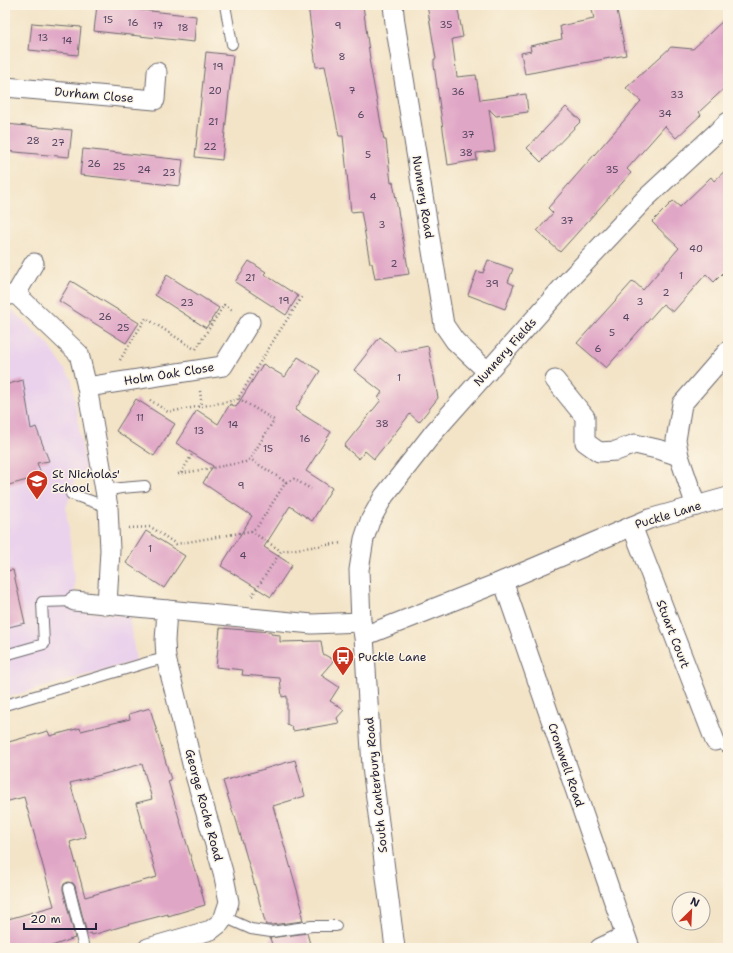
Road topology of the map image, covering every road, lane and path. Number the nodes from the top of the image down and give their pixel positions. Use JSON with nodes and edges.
{"nodes":[{"id":1,"x":225,"y":5,"type":"edge"},
{"id":2,"x":393,"y":5,"type":"edge"},
{"id":3,"x":232,"y":44,"type":"dead end"},
{"id":4,"x":157,"y":72,"type":"dead end"},
{"id":5,"x":5,"y":87,"type":"edge"},
{"id":6,"x":728,"y":122,"type":"edge"},
{"id":7,"x":34,"y":263,"type":"dead end"},
{"id":8,"x":10,"y":295,"type":"edge"},
{"id":9,"x":302,"y":298,"type":"dead end"},
{"id":10,"x":250,"y":322,"type":"dead end"},
{"id":11,"x":195,"y":350,"type":"dead end"},
{"id":12,"x":728,"y":352,"type":"edge"},
{"id":13,"x":117,"y":365,"type":"dead end"},
{"id":14,"x":488,"y":372,"type":"junction"},
{"id":15,"x":555,"y":380,"type":"dead end"},
{"id":16,"x":87,"y":387,"type":"junction"},
{"id":17,"x":147,"y":398,"type":"dead end"},
{"id":18,"x":238,"y":398,"type":"junction"},
{"id":19,"x":193,"y":453,"type":"dead end"},
{"id":20,"x":679,"y":456,"type":"junction"},
{"id":21,"x":250,"y":459,"type":"junction"},
{"id":22,"x":286,"y":482,"type":"junction"},
{"id":23,"x":145,"y":486,"type":"dead end"},
{"id":24,"x":311,"y":489,"type":"dead end"},
{"id":25,"x":71,"y":494,"type":"dead end"},
{"id":26,"x":728,"y":497,"type":"edge"},
{"id":27,"x":107,"y":499,"type":"junction"},
{"id":28,"x":696,"y":506,"type":"junction"},
{"id":29,"x":632,"y":526,"type":"junction"},
{"id":30,"x":124,"y":529,"type":"dead end"},
{"id":31,"x":251,"y":531,"type":"junction"},
{"id":32,"x":348,"y":542,"type":"dead end"},
{"id":33,"x":281,"y":552,"type":"junction"},
{"id":34,"x":503,"y":581,"type":"junction"},
{"id":35,"x":250,"y":600,"type":"dead end"},
{"id":36,"x":74,"y":601,"type":"joint"},
{"id":37,"x":107,"y":605,"type":"junction"},
{"id":38,"x":167,"y":610,"type":"junction"},
{"id":39,"x":363,"y":629,"type":"junction"},
{"id":40,"x":5,"y":656,"type":"edge"},
{"id":41,"x":166,"y":658,"type":"junction"},
{"id":42,"x":5,"y":705,"type":"edge"},
{"id":43,"x":722,"y":745,"type":"edge"},
{"id":44,"x":69,"y":888,"type":"dead end"},
{"id":45,"x":224,"y":918,"type":"junction"},
{"id":46,"x":336,"y":926,"type":"dead end"},
{"id":47,"x":628,"y":942,"type":"edge"},
{"id":48,"x":84,"y":948,"type":"edge"},
{"id":49,"x":148,"y":948,"type":"edge"},
{"id":50,"x":395,"y":948,"type":"edge"},
{"id":51,"x":600,"y":948,"type":"edge"}],
"edges":[{"from":1,"to":3,"type":"lane"},
{"from":2,"to":14,"type":"street","name":"Nunnery Road"},
{"from":4,"to":5,"type":"street","name":"Durham Close"},
{"from":6,"to":14,"type":"street","name":"Nunnery Fields"},
{"from":7,"to":8,"type":"street"},
{"from":8,"to":16,"type":"street"},
{"from":9,"to":18,"type":"path"},
{"from":10,"to":16,"type":"street","name":"Holm Oak Close"},
{"from":11,"to":13,"type":"path"},
{"from":12,"to":20,"type":"street"},
{"from":14,"to":39,"type":"street","name":"Nunnery Fields"},
{"from":15,"to":20,"type":"street"},
{"from":16,"to":27,"type":"street"},
{"from":17,"to":18,"type":"path"},
{"from":18,"to":21,"type":"path"},
{"from":19,"to":21,"type":"path"},
{"from":20,"to":28,"type":"street"},
{"from":21,"to":22,"type":"path"},
{"from":22,"to":24,"type":"path"},
{"from":22,"to":31,"type":"path"},
{"from":23,"to":27,"type":"lane"},
{"from":25,"to":27,"type":"lane"},
{"from":26,"to":28,"type":"street","name":"Puckle Lane"},
{"from":27,"to":37,"type":"street"},
{"from":28,"to":29,"type":"street","name":"Puckle Lane"},
{"from":29,"to":34,"type":"street","name":"Puckle Lane"},
{"from":29,"to":43,"type":"street","name":"Stuart Court"},
{"from":30,"to":31,"type":"path"},
{"from":31,"to":33,"type":"path"},
{"from":32,"to":33,"type":"path"},
{"from":33,"to":35,"type":"path"},
{"from":34,"to":39,"type":"street","name":"Puckle Lane"},
{"from":34,"to":47,"type":"street","name":"Cromwell Road"},
{"from":36,"to":37,"type":"street"},
{"from":36,"to":40,"type":"lane"},
{"from":37,"to":38,"type":"street"},
{"from":38,"to":39,"type":"street"},
{"from":38,"to":41,"type":"street","name":"George Roche Road"},
{"from":39,"to":50,"type":"street","name":"South Canterbury Road"},
{"from":41,"to":42,"type":"lane"},
{"from":41,"to":45,"type":"street","name":"George Roche Road"},
{"from":44,"to":48,"type":"lane"},
{"from":45,"to":46,"type":"lane"},
{"from":45,"to":49,"type":"street"},
{"from":47,"to":51,"type":"street"}]}
